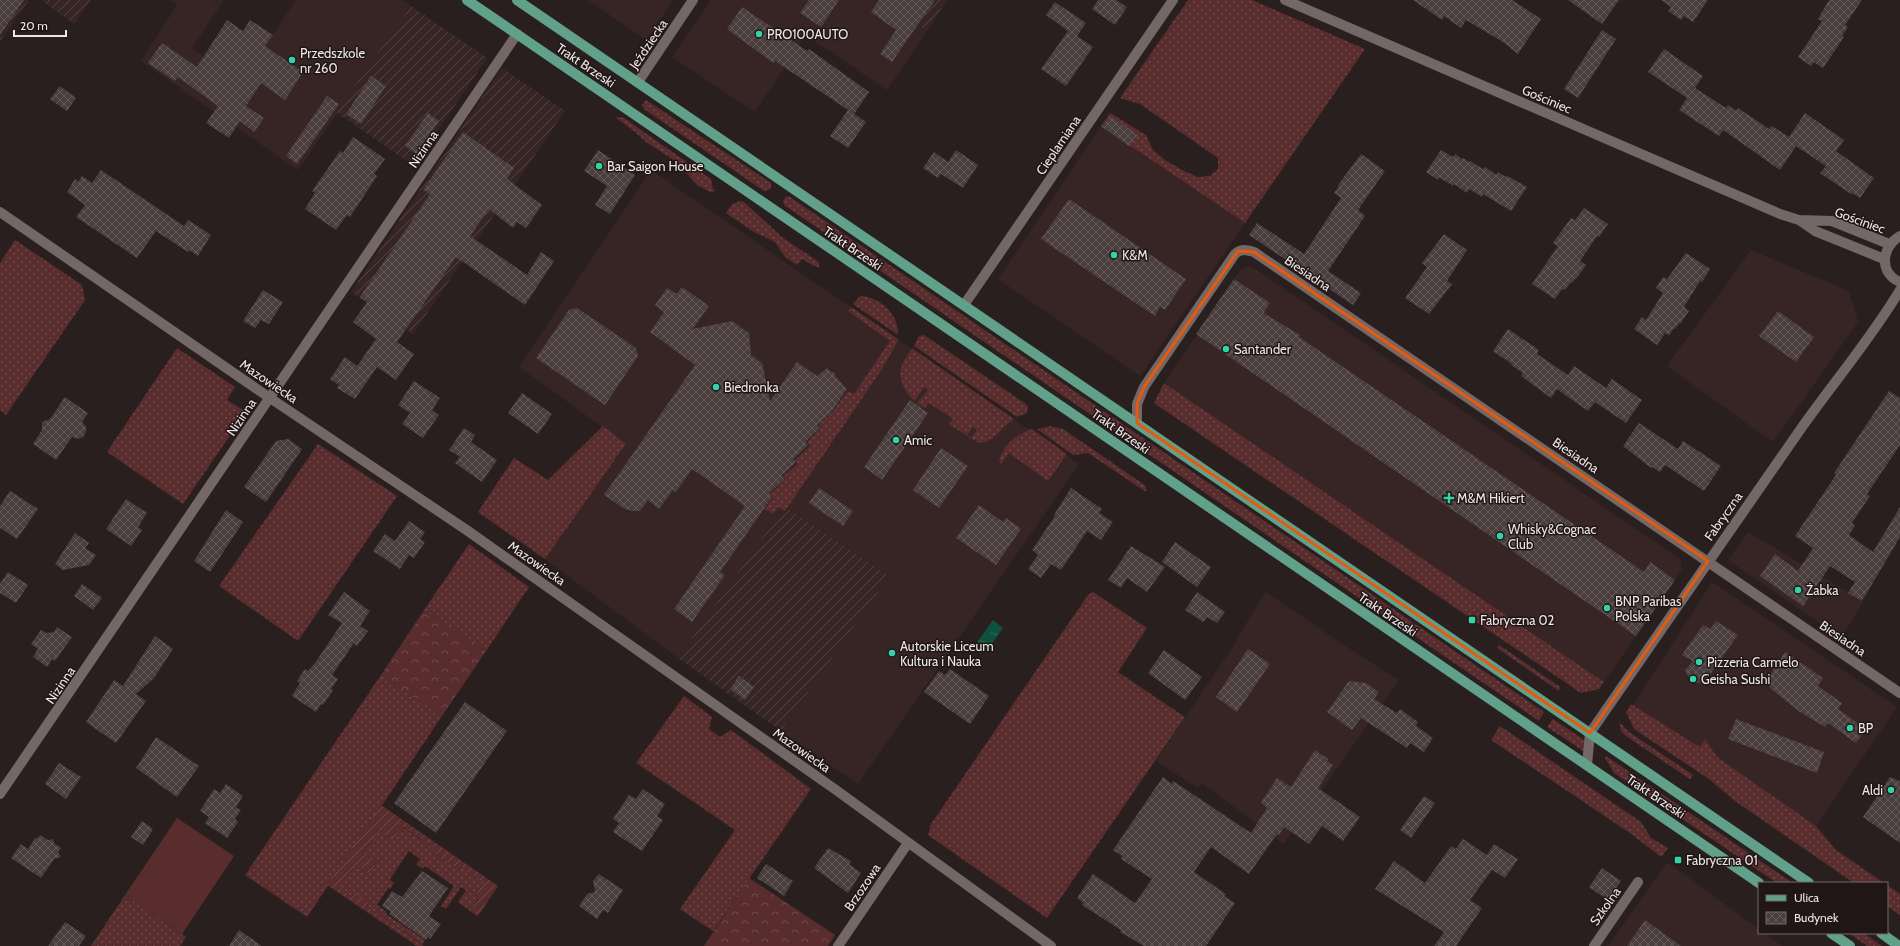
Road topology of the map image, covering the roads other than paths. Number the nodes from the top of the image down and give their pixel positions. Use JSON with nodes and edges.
{"nodes":[{"id":1,"x":467,"y":0,"type":"edge"},
{"id":2,"x":517,"y":0,"type":"edge"},
{"id":3,"x":693,"y":0,"type":"edge"},
{"id":4,"x":1173,"y":0,"type":"edge"},
{"id":5,"x":1285,"y":0,"type":"edge"},
{"id":6,"x":517,"y":34,"type":"junction"},
{"id":7,"x":638,"y":82,"type":"junction"},
{"id":8,"x":0,"y":212,"type":"edge"},
{"id":9,"x":1799,"y":220,"type":"junction"},
{"id":10,"x":1900,"y":236,"type":"edge"},
{"id":11,"x":1889,"y":244,"type":"junction"},
{"id":12,"x":1884,"y":259,"type":"junction"},
{"id":13,"x":1900,"y":282,"type":"edge"},
{"id":14,"x":1900,"y":290,"type":"edge"},
{"id":15,"x":964,"y":305,"type":"junction"},
{"id":16,"x":270,"y":398,"type":"junction"},
{"id":17,"x":1137,"y":423,"type":"junction"},
{"id":18,"x":1708,"y":560,"type":"junction"},
{"id":19,"x":1900,"y":693,"type":"edge"},
{"id":20,"x":1590,"y":733,"type":"junction"},
{"id":21,"x":1587,"y":765,"type":"junction"},
{"id":22,"x":0,"y":794,"type":"edge"},
{"id":23,"x":908,"y":843,"type":"junction"},
{"id":24,"x":1638,"y":882,"type":"dead end"},
{"id":25,"x":1758,"y":882,"type":"edge"},
{"id":26,"x":1808,"y":882,"type":"edge"},
{"id":27,"x":1833,"y":934,"type":"edge"},
{"id":28,"x":1882,"y":934,"type":"edge"},
{"id":29,"x":838,"y":946,"type":"edge"},
{"id":30,"x":1051,"y":946,"type":"edge"},
{"id":31,"x":1594,"y":946,"type":"edge"},
{"id":32,"x":1850,"y":946,"type":"edge"},
{"id":33,"x":1899,"y":946,"type":"edge"}],
"edges":[{"from":1,"to":6,"type":"main road","name":"Trakt Brzeski"},
{"from":2,"to":7,"type":"main road","name":"Trakt Brzeski"},
{"from":3,"to":7,"type":"street","name":"Jeździecka"},
{"from":4,"to":15,"type":"street","name":"Cieplarniana"},
{"from":5,"to":9,"type":"street","name":"Gościniec"},
{"from":6,"to":16,"type":"street","name":"Nizinna"},
{"from":6,"to":21,"type":"main road","name":"Trakt Brzeski"},
{"from":7,"to":15,"type":"main road","name":"Trakt Brzeski"},
{"from":8,"to":16,"type":"street","name":"Mazowiecka"},
{"from":9,"to":11,"type":"street","name":"Gościniec"},
{"from":9,"to":12,"type":"street","name":"Gościniec"},
{"from":10,"to":11,"type":"street"},
{"from":11,"to":12,"type":"street"},
{"from":12,"to":13,"type":"street"},
{"from":14,"to":18,"type":"street","name":"Fabryczna"},
{"from":15,"to":17,"type":"main road","name":"Trakt Brzeski"},
{"from":16,"to":22,"type":"street","name":"Nizinna"},
{"from":16,"to":23,"type":"street","name":"Mazowiecka"},
{"from":17,"to":18,"type":"street","name":"Biesiadna"},
{"from":17,"to":20,"type":"main road","name":"Trakt Brzeski"},
{"from":18,"to":19,"type":"street","name":"Biesiadna"},
{"from":18,"to":20,"type":"street","name":"Fabryczna"},
{"from":20,"to":21,"type":"street","name":"Fabryczna"},
{"from":20,"to":26,"type":"main road","name":"Trakt Brzeski"},
{"from":21,"to":25,"type":"main road","name":"Trakt Brzeski"},
{"from":23,"to":29,"type":"street","name":"Brzozowa"},
{"from":23,"to":30,"type":"street","name":"Mazowiecka"},
{"from":24,"to":31,"type":"street","name":"Szkolna"},
{"from":27,"to":32,"type":"main road"},
{"from":28,"to":33,"type":"main road"}]}
